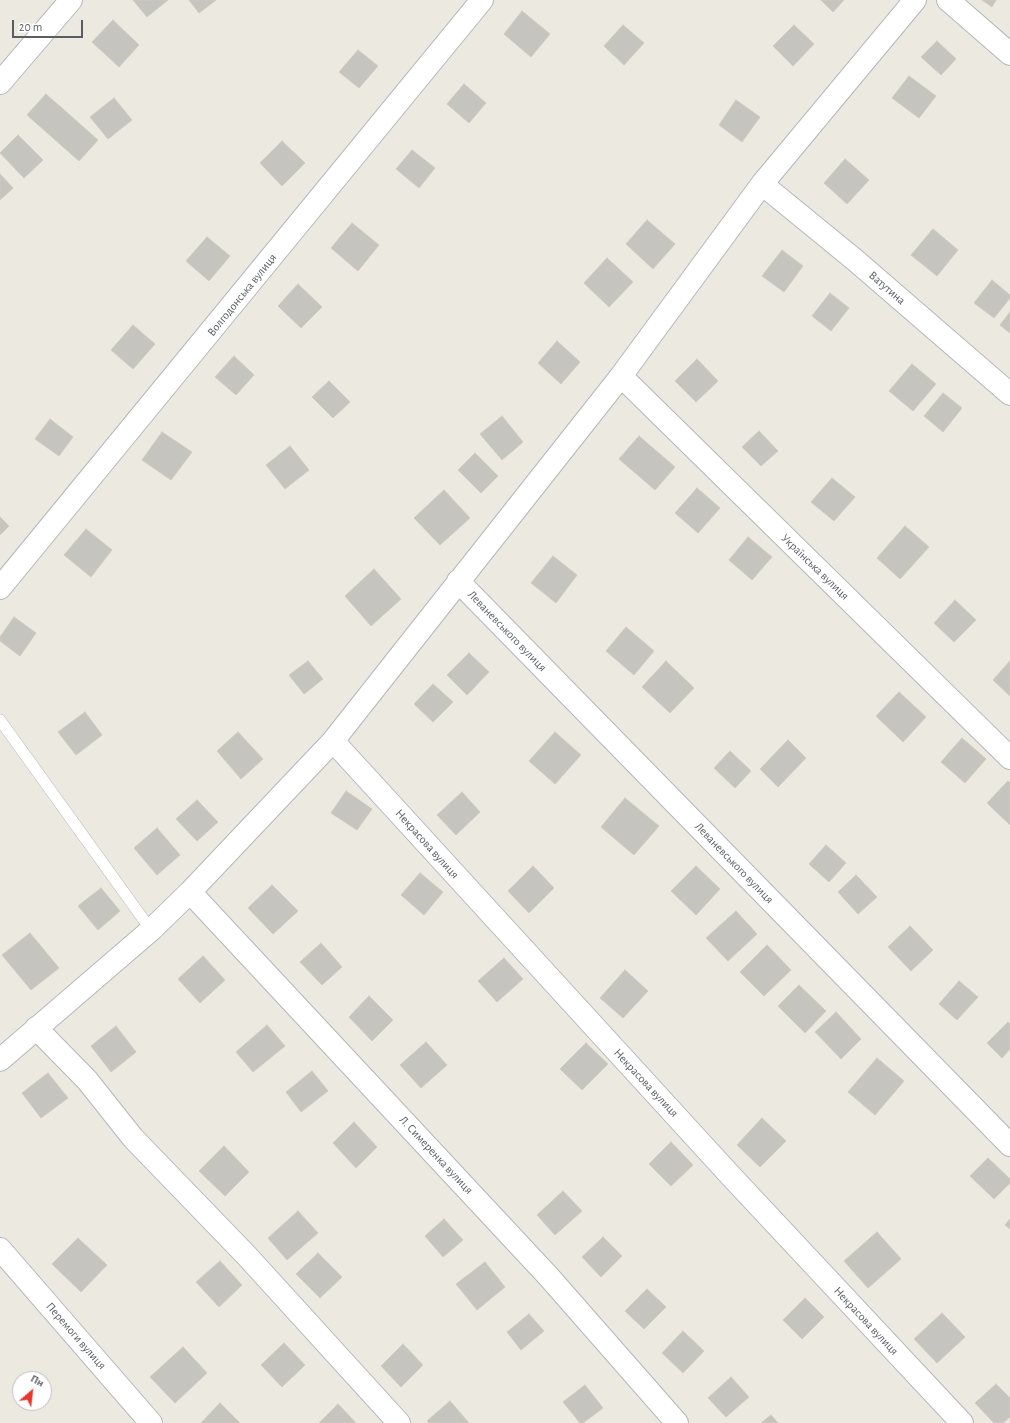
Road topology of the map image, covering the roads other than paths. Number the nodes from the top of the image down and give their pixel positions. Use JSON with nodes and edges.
{"nodes":[{"id":1,"x":71,"y":0,"type":"edge"},
{"id":2,"x":482,"y":0,"type":"edge"},
{"id":3,"x":915,"y":0,"type":"edge"},
{"id":4,"x":948,"y":0,"type":"edge"},
{"id":5,"x":1010,"y":54,"type":"edge"},
{"id":6,"x":0,"y":83,"type":"edge"},
{"id":7,"x":762,"y":184,"type":"junction"},
{"id":8,"x":621,"y":376,"type":"junction"},
{"id":9,"x":1010,"y":394,"type":"edge"},
{"id":10,"x":458,"y":581,"type":"junction"},
{"id":11,"x":0,"y":588,"type":"edge"},
{"id":12,"x":0,"y":720,"type":"edge"},
{"id":13,"x":333,"y":741,"type":"junction"},
{"id":14,"x":1010,"y":758,"type":"edge"},
{"id":15,"x":190,"y":892,"type":"junction"},
{"id":16,"x":151,"y":930,"type":"junction"},
{"id":17,"x":36,"y":1028,"type":"junction"},
{"id":18,"x":0,"y":1060,"type":"edge"},
{"id":19,"x":1010,"y":1145,"type":"edge"},
{"id":20,"x":0,"y":1249,"type":"edge"},
{"id":21,"x":152,"y":1423,"type":"edge"},
{"id":22,"x":398,"y":1423,"type":"edge"},
{"id":23,"x":677,"y":1423,"type":"edge"},
{"id":24,"x":962,"y":1423,"type":"edge"}],
"edges":[{"from":1,"to":6,"type":"street"},
{"from":2,"to":11,"type":"street","name":"Волгодонська вулиця"},
{"from":3,"to":7,"type":"street"},
{"from":4,"to":5,"type":"street"},
{"from":7,"to":8,"type":"street"},
{"from":7,"to":9,"type":"street","name":"Ватутина"},
{"from":8,"to":10,"type":"street"},
{"from":8,"to":14,"type":"street","name":"Українська вулиця"},
{"from":10,"to":13,"type":"street"},
{"from":10,"to":19,"type":"street","name":"Леваневського вулиця"},
{"from":12,"to":16,"type":"lane"},
{"from":13,"to":15,"type":"street"},
{"from":13,"to":24,"type":"street","name":"Некрасова вулиця"},
{"from":15,"to":16,"type":"street"},
{"from":15,"to":23,"type":"street","name":"Л. Симеренка вулиця"},
{"from":16,"to":17,"type":"street"},
{"from":17,"to":18,"type":"street"},
{"from":17,"to":22,"type":"street"},
{"from":20,"to":21,"type":"street","name":"Перемоги вулиця"}]}
